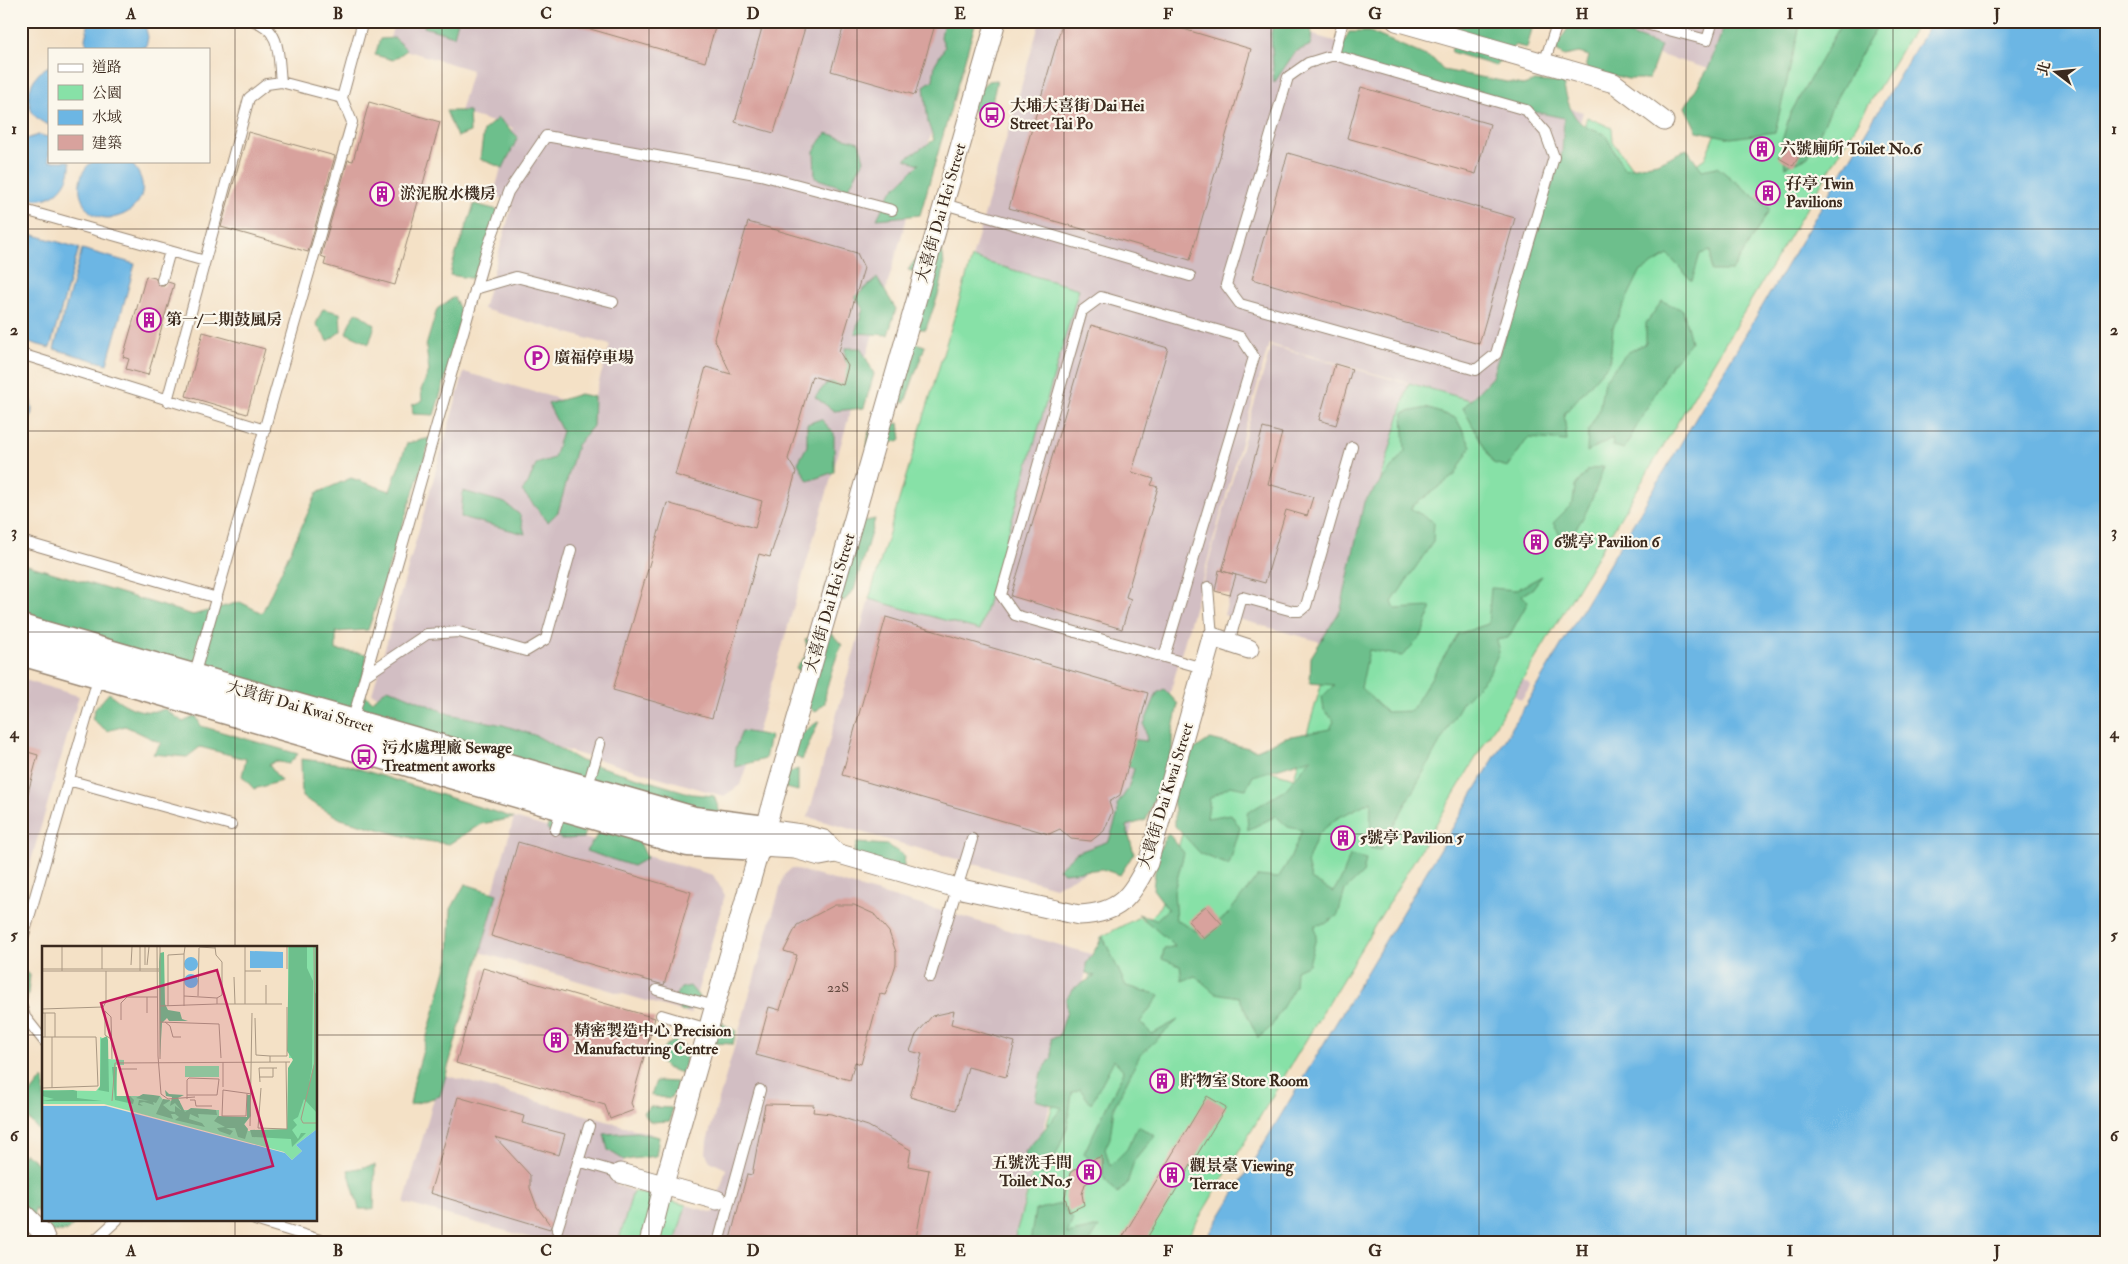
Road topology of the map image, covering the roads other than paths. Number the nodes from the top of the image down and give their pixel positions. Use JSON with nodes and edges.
{"nodes":[{"id":1,"x":254,"y":21,"type":"edge"},
{"id":2,"x":363,"y":21,"type":"edge"},
{"id":3,"x":996,"y":21,"type":"edge"},
{"id":4,"x":1343,"y":21,"type":"edge"},
{"id":5,"x":1396,"y":21,"type":"edge"},
{"id":6,"x":1558,"y":21,"type":"edge"},
{"id":7,"x":1634,"y":21,"type":"edge"},
{"id":8,"x":1713,"y":21,"type":"edge"},
{"id":9,"x":1334,"y":54,"type":"junction"},
{"id":10,"x":1544,"y":63,"type":"junction"},
{"id":11,"x":281,"y":82,"type":"junction"},
{"id":12,"x":342,"y":98,"type":"junction"},
{"id":13,"x":1664,"y":121,"type":"dead end"},
{"id":14,"x":944,"y":204,"type":"junction"},
{"id":15,"x":21,"y":208,"type":"edge"},
{"id":16,"x":892,"y":210,"type":"dead end"},
{"id":17,"x":170,"y":251,"type":"junction"},
{"id":18,"x":205,"y":261,"type":"junction"},
{"id":19,"x":1190,"y":276,"type":"dead end"},
{"id":20,"x":162,"y":280,"type":"dead end"},
{"id":21,"x":475,"y":289,"type":"junction"},
{"id":22,"x":613,"y":302,"type":"dead end"},
{"id":23,"x":21,"y":354,"type":"edge"},
{"id":24,"x":167,"y":401,"type":"junction"},
{"id":25,"x":264,"y":430,"type":"junction"},
{"id":26,"x":1352,"y":447,"type":"dead end"},
{"id":27,"x":21,"y":541,"type":"edge"},
{"id":28,"x":571,"y":550,"type":"dead end"},
{"id":29,"x":1208,"y":586,"type":"dead end"},
{"id":30,"x":217,"y":598,"type":"junction"},
{"id":31,"x":21,"y":628,"type":"edge"},
{"id":32,"x":1221,"y":640,"type":"junction"},
{"id":33,"x":1249,"y":649,"type":"dead end"},
{"id":34,"x":21,"y":652,"type":"edge"},
{"id":35,"x":1164,"y":657,"type":"junction"},
{"id":36,"x":1203,"y":668,"type":"junction"},
{"id":37,"x":100,"y":674,"type":"junction"},
{"id":38,"x":366,"y":675,"type":"junction"},
{"id":39,"x":193,"y":677,"type":"junction"},
{"id":40,"x":352,"y":722,"type":"junction"},
{"id":41,"x":600,"y":744,"type":"dead end"},
{"id":42,"x":68,"y":780,"type":"junction"},
{"id":43,"x":586,"y":789,"type":"junction"},
{"id":44,"x":231,"y":825,"type":"dead end"},
{"id":45,"x":763,"y":838,"type":"junction"},
{"id":46,"x":972,"y":838,"type":"dead end"},
{"id":47,"x":957,"y":888,"type":"junction"},
{"id":48,"x":21,"y":945,"type":"edge"},
{"id":49,"x":930,"y":977,"type":"dead end"},
{"id":50,"x":656,"y":990,"type":"dead end"},
{"id":51,"x":21,"y":1006,"type":"edge"},
{"id":52,"x":715,"y":1006,"type":"junction"},
{"id":53,"x":661,"y":1015,"type":"dead end"},
{"id":54,"x":708,"y":1029,"type":"junction"},
{"id":55,"x":42,"y":1038,"type":"edge"},
{"id":56,"x":760,"y":1090,"type":"dead end"},
{"id":57,"x":589,"y":1126,"type":"dead end"},
{"id":58,"x":578,"y":1161,"type":"junction"},
{"id":59,"x":620,"y":1172,"type":"joint"},
{"id":60,"x":664,"y":1184,"type":"junction"},
{"id":61,"x":722,"y":1201,"type":"junction"},
{"id":62,"x":21,"y":1211,"type":"edge"},
{"id":63,"x":115,"y":1222,"type":"edge"},
{"id":64,"x":262,"y":1222,"type":"edge"},
{"id":65,"x":557,"y":1230,"type":"dead end"},
{"id":66,"x":47,"y":1243,"type":"edge"},
{"id":67,"x":92,"y":1243,"type":"edge"},
{"id":68,"x":330,"y":1243,"type":"edge"},
{"id":69,"x":649,"y":1243,"type":"edge"},
{"id":70,"x":718,"y":1243,"type":"edge"}],
"edges":[{"from":1,"to":11,"type":"lane"},
{"from":2,"to":12,"type":"lane"},
{"from":3,"to":14,"type":"street","name":"大喜街 Dai Hei Street"},
{"from":4,"to":9,"type":"lane"},
{"from":5,"to":10,"type":"street"},
{"from":6,"to":10,"type":"lane"},
{"from":7,"to":8,"type":"lane"},
{"from":9,"to":9,"type":"lane"},
{"from":10,"to":13,"type":"street"},
{"from":11,"to":12,"type":"lane"},
{"from":11,"to":18,"type":"lane"},
{"from":12,"to":25,"type":"lane"},
{"from":14,"to":19,"type":"lane"},
{"from":14,"to":45,"type":"street","name":"大喜街 Dai Hei Street"},
{"from":15,"to":17,"type":"lane"},
{"from":16,"to":21,"type":"lane"},
{"from":17,"to":18,"type":"lane"},
{"from":17,"to":20,"type":"lane"},
{"from":18,"to":24,"type":"lane"},
{"from":21,"to":22,"type":"lane"},
{"from":21,"to":38,"type":"lane"},
{"from":23,"to":24,"type":"lane"},
{"from":24,"to":25,"type":"lane"},
{"from":25,"to":30,"type":"lane"},
{"from":26,"to":32,"type":"lane"},
{"from":27,"to":30,"type":"lane"},
{"from":28,"to":38,"type":"lane"},
{"from":29,"to":32,"type":"lane"},
{"from":30,"to":39,"type":"lane"},
{"from":31,"to":39,"type":"street","name":"大貴街 Dai Kwai Street"},
{"from":32,"to":33,"type":"street"},
{"from":32,"to":36,"type":"street","name":"大貴街 Dai Kwai Street"},
{"from":34,"to":37,"type":"street","name":"大貴街 Dai Kwai Street"},
{"from":35,"to":35,"type":"lane"},
{"from":35,"to":36,"type":"lane"},
{"from":36,"to":47,"type":"street","name":"大貴街 Dai Kwai Street"},
{"from":37,"to":42,"type":"lane"},
{"from":37,"to":45,"type":"street","name":"大貴街 Dai Kwai Street"},
{"from":38,"to":40,"type":"lane"},
{"from":39,"to":40,"type":"street","name":"大貴街 Dai Kwai Street"},
{"from":40,"to":43,"type":"street","name":"大貴街 Dai Kwai Street"},
{"from":41,"to":43,"type":"lane"},
{"from":42,"to":44,"type":"lane"},
{"from":42,"to":48,"type":"lane"},
{"from":43,"to":45,"type":"street","name":"大貴街 Dai Kwai Street"},
{"from":45,"to":47,"type":"street","name":"大貴街 Dai Kwai Street"},
{"from":45,"to":52,"type":"street","name":"大喜街 Dai Hei Street"},
{"from":46,"to":47,"type":"lane"},
{"from":47,"to":49,"type":"lane"},
{"from":50,"to":52,"type":"lane"},
{"from":51,"to":55,"type":"lane"},
{"from":52,"to":54,"type":"street","name":"大喜街 Dai Hei Street"},
{"from":53,"to":54,"type":"lane"},
{"from":54,"to":60,"type":"street","name":"大喜街 Dai Hei Street"},
{"from":56,"to":61,"type":"lane"},
{"from":57,"to":58,"type":"lane"},
{"from":58,"to":59,"type":"lane"},
{"from":58,"to":65,"type":"lane"},
{"from":59,"to":60,"type":"street"},
{"from":60,"to":61,"type":"street"},
{"from":60,"to":69,"type":"street","name":"大喜街 Dai Hei Street"},
{"from":61,"to":70,"type":"lane"},
{"from":62,"to":66,"type":"street"},
{"from":63,"to":67,"type":"lane"},
{"from":64,"to":68,"type":"lane"}]}
